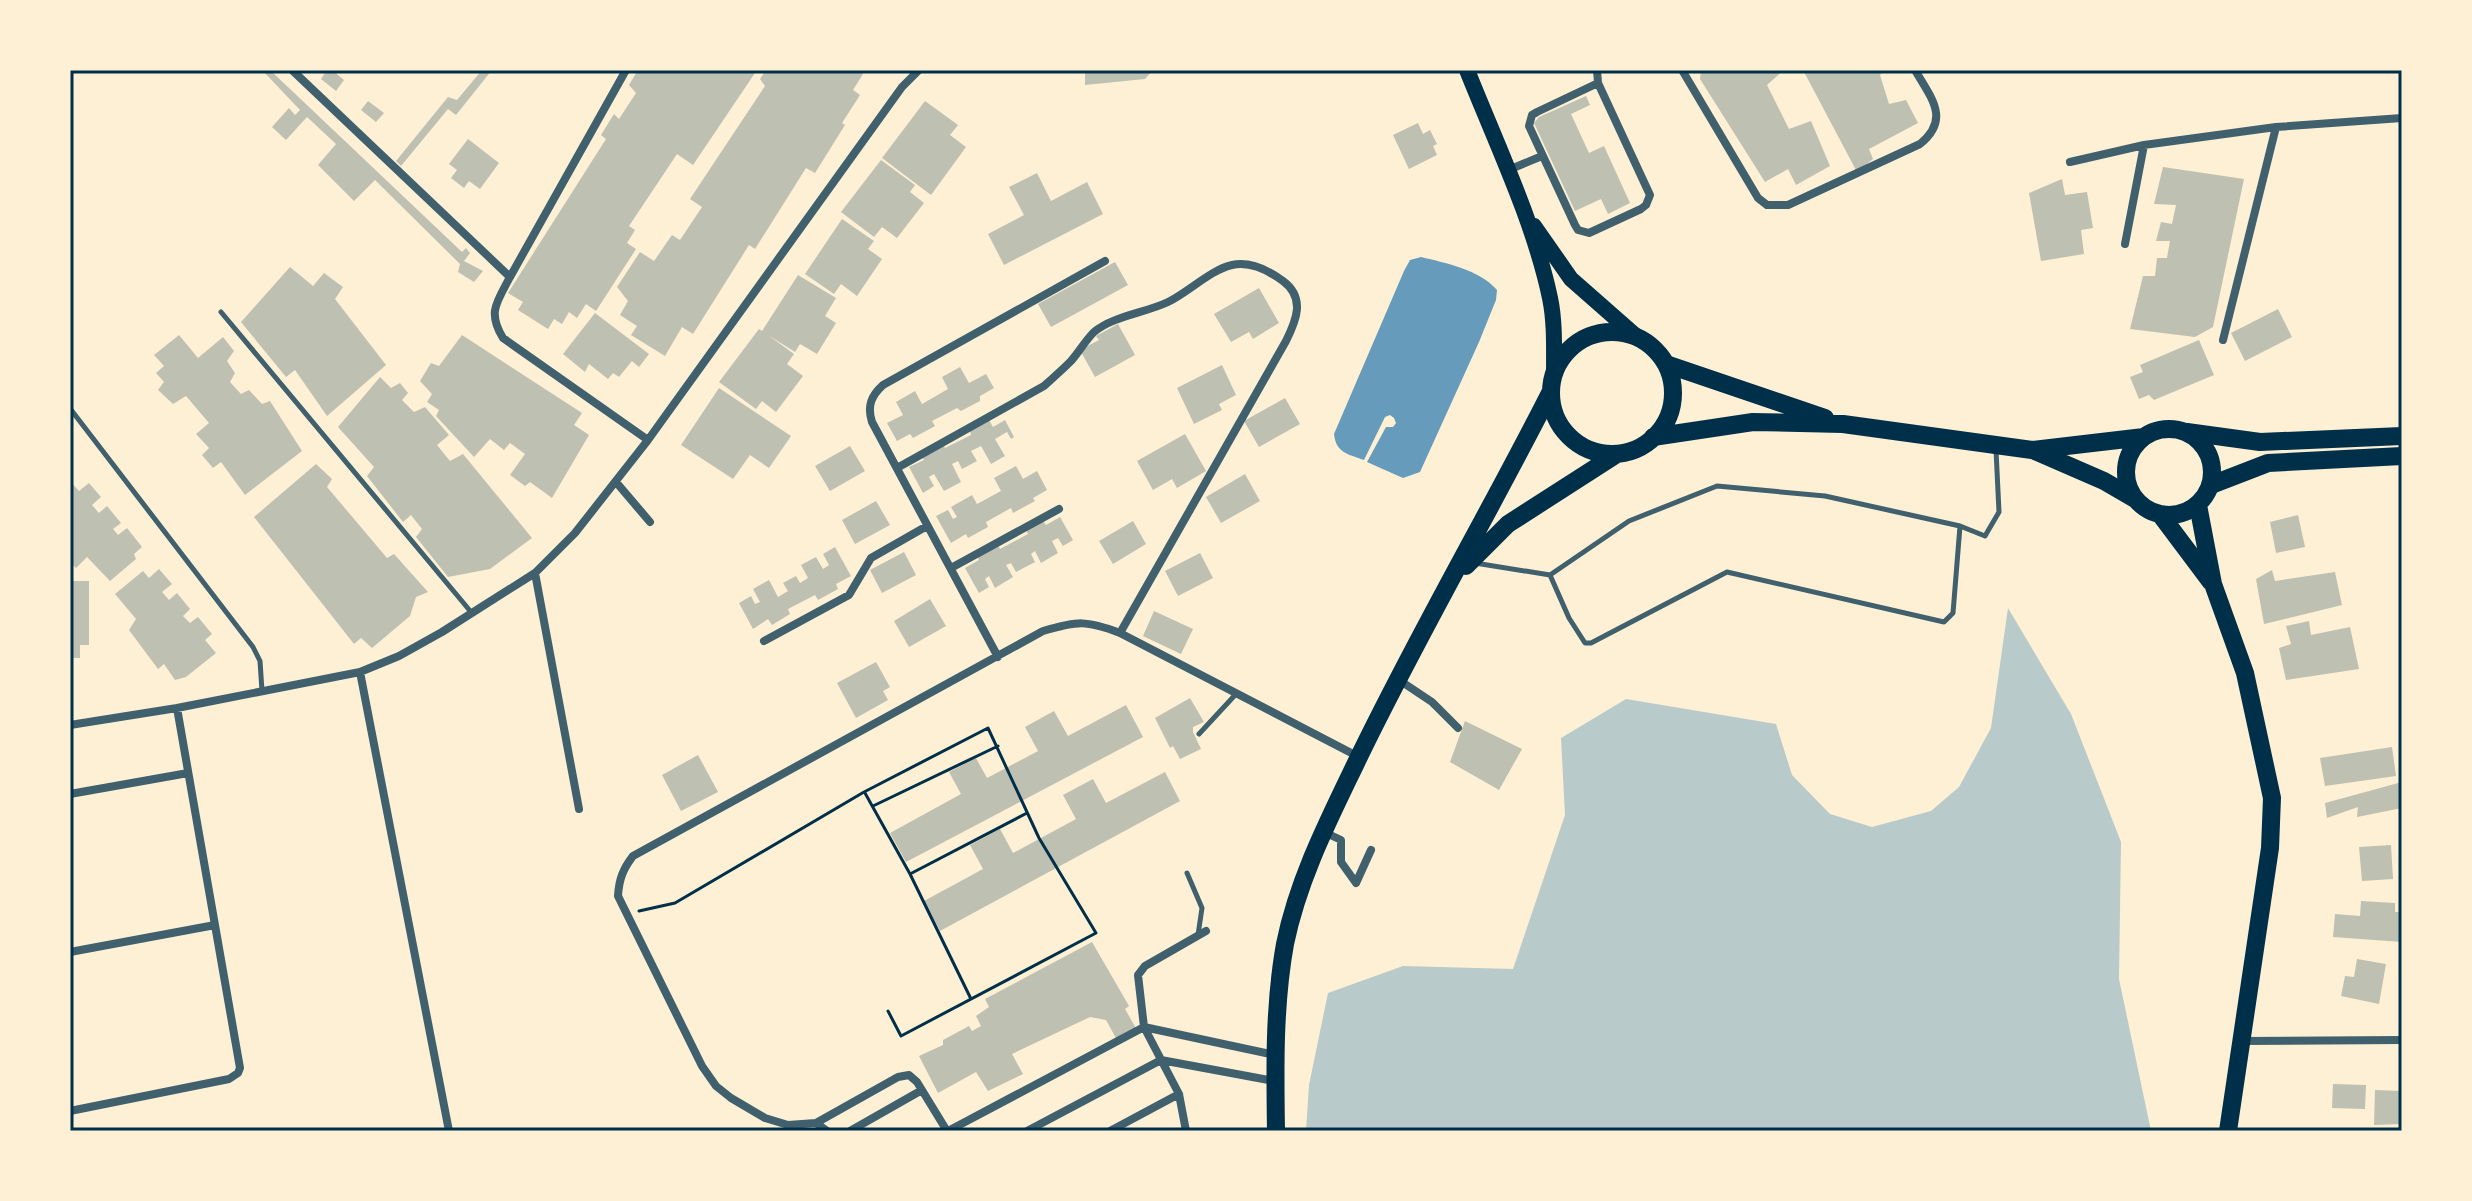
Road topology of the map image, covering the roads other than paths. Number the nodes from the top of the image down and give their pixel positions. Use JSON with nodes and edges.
{"nodes":[{"id":1,"x":292,"y":70,"type":"edge"},
{"id":2,"x":626,"y":70,"type":"edge"},
{"id":3,"x":919,"y":70,"type":"edge"},
{"id":4,"x":1467,"y":70,"type":"edge"},
{"id":5,"x":1597,"y":70,"type":"edge"},
{"id":6,"x":1682,"y":70,"type":"edge"},
{"id":7,"x":1915,"y":70,"type":"edge"},
{"id":8,"x":1598,"y":83,"type":"junction"},
{"id":9,"x":2402,"y":118,"type":"edge"},
{"id":10,"x":2276,"y":127,"type":"junction"},
{"id":11,"x":2144,"y":145,"type":"junction"},
{"id":12,"x":1542,"y":156,"type":"junction"},
{"id":13,"x":2070,"y":162,"type":"dead end"},
{"id":14,"x":1506,"y":171,"type":"junction"},
{"id":15,"x":1524,"y":212,"type":"junction"},
{"id":16,"x":2125,"y":244,"type":"dead end"},
{"id":17,"x":1105,"y":261,"type":"dead end"},
{"id":18,"x":510,"y":277,"type":"junction"},
{"id":19,"x":221,"y":312,"type":"dead end"},
{"id":20,"x":1637,"y":337,"type":"junction"},
{"id":21,"x":2223,"y":340,"type":"dead end"},
{"id":22,"x":1666,"y":364,"type":"junction"},
{"id":23,"x":1554,"y":373,"type":"junction"},
{"id":24,"x":1550,"y":393,"type":"junction"},
{"id":25,"x":72,"y":411,"type":"dead end"},
{"id":26,"x":1843,"y":424,"type":"junction"},
{"id":27,"x":2187,"y":432,"type":"junction"},
{"id":28,"x":2402,"y":436,"type":"edge"},
{"id":29,"x":1653,"y":437,"type":"junction"},
{"id":30,"x":2144,"y":437,"type":"junction"},
{"id":31,"x":648,"y":440,"type":"junction"},
{"id":32,"x":1996,"y":445,"type":"junction"},
{"id":33,"x":2032,"y":450,"type":"junction"},
{"id":34,"x":1617,"y":454,"type":"junction"},
{"id":35,"x":2402,"y":456,"type":"edge"},
{"id":36,"x":897,"y":468,"type":"junction"},
{"id":37,"x":616,"y":482,"type":"junction"},
{"id":38,"x":2211,"y":485,"type":"junction"},
{"id":39,"x":2137,"y":501,"type":"junction"},
{"id":40,"x":2198,"y":505,"type":"junction"},
{"id":41,"x":1059,"y":509,"type":"dead end"},
{"id":42,"x":2160,"y":514,"type":"junction"},
{"id":43,"x":650,"y":522,"type":"dead end"},
{"id":44,"x":927,"y":526,"type":"junction"},
{"id":45,"x":1960,"y":526,"type":"junction"},
{"id":46,"x":1470,"y":562,"type":"junction"},
{"id":47,"x":951,"y":568,"type":"junction"},
{"id":48,"x":535,"y":573,"type":"junction"},
{"id":49,"x":1550,"y":575,"type":"junction"},
{"id":50,"x":1449,"y":583,"type":"junction"},
{"id":51,"x":2213,"y":584,"type":"junction"},
{"id":52,"x":471,"y":612,"type":"junction"},
{"id":53,"x":1120,"y":633,"type":"junction"},
{"id":54,"x":764,"y":641,"type":"dead end"},
{"id":55,"x":998,"y":657,"type":"junction"},
{"id":56,"x":360,"y":672,"type":"junction"},
{"id":57,"x":1398,"y":680,"type":"junction"},
{"id":58,"x":262,"y":691,"type":"junction"},
{"id":59,"x":1237,"y":694,"type":"junction"},
{"id":60,"x":177,"y":708,"type":"junction"},
{"id":61,"x":70,"y":725,"type":"edge"},
{"id":62,"x":1458,"y":728,"type":"dead end"},
{"id":63,"x":1199,"y":734,"type":"dead end"},
{"id":64,"x":1359,"y":757,"type":"junction"},
{"id":65,"x":188,"y":773,"type":"junction"},
{"id":66,"x":70,"y":794,"type":"edge"},
{"id":67,"x":579,"y":809,"type":"dead end"},
{"id":68,"x":1323,"y":831,"type":"junction"},
{"id":69,"x":1371,"y":850,"type":"dead end"},
{"id":70,"x":1187,"y":873,"type":"dead end"},
{"id":71,"x":215,"y":925,"type":"junction"},
{"id":72,"x":1202,"y":933,"type":"joint"},
{"id":73,"x":70,"y":952,"type":"edge"},
{"id":74,"x":1144,"y":1027,"type":"junction"},
{"id":75,"x":2402,"y":1040,"type":"edge"},
{"id":76,"x":2241,"y":1041,"type":"junction"},
{"id":77,"x":1275,"y":1055,"type":"junction"},
{"id":78,"x":1161,"y":1060,"type":"junction"},
{"id":79,"x":1275,"y":1081,"type":"junction"},
{"id":80,"x":922,"y":1090,"type":"junction"},
{"id":81,"x":1179,"y":1094,"type":"junction"},
{"id":82,"x":70,"y":1111,"type":"edge"},
{"id":83,"x":816,"y":1123,"type":"junction"},
{"id":84,"x":449,"y":1131,"type":"edge"},
{"id":85,"x":827,"y":1131,"type":"edge"},
{"id":86,"x":850,"y":1131,"type":"edge"},
{"id":87,"x":947,"y":1131,"type":"edge"},
{"id":88,"x":1027,"y":1131,"type":"edge"},
{"id":89,"x":1110,"y":1131,"type":"edge"},
{"id":90,"x":1186,"y":1131,"type":"edge"},
{"id":91,"x":1276,"y":1131,"type":"edge"},
{"id":92,"x":2228,"y":1131,"type":"edge"}],
"edges":[{"from":1,"to":18,"type":"street"},
{"from":2,"to":18,"type":"street"},
{"from":3,"to":31,"type":"street"},
{"from":4,"to":14,"type":"main road"},
{"from":5,"to":8,"type":"street"},
{"from":6,"to":7,"type":"street"},
{"from":8,"to":12,"type":"street"},
{"from":8,"to":12,"type":"street"},
{"from":9,"to":10,"type":"street"},
{"from":10,"to":11,"type":"street"},
{"from":10,"to":21,"type":"street"},
{"from":11,"to":13,"type":"street"},
{"from":11,"to":16,"type":"street"},
{"from":12,"to":14,"type":"street"},
{"from":14,"to":15,"type":"main road"},
{"from":15,"to":20,"type":"main road"},
{"from":15,"to":23,"type":"main road"},
{"from":17,"to":36,"type":"street"},
{"from":18,"to":31,"type":"street"},
{"from":19,"to":52,"type":"lane"},
{"from":20,"to":22,"type":"main road"},
{"from":20,"to":23,"type":"main road"},
{"from":22,"to":26,"type":"main road"},
{"from":22,"to":29,"type":"main road"},
{"from":23,"to":24,"type":"main road"},
{"from":24,"to":34,"type":"main road"},
{"from":24,"to":50,"type":"main road"},
{"from":25,"to":58,"type":"lane"},
{"from":26,"to":29,"type":"main road"},
{"from":26,"to":32,"type":"main road"},
{"from":27,"to":28,"type":"main road"},
{"from":27,"to":30,"type":"main road"},
{"from":27,"to":38,"type":"main road"},
{"from":29,"to":34,"type":"main road"},
{"from":30,"to":33,"type":"main road"},
{"from":30,"to":39,"type":"main road"},
{"from":31,"to":37,"type":"street"},
{"from":32,"to":33,"type":"main road"},
{"from":32,"to":45,"type":"lane"},
{"from":33,"to":39,"type":"main road"},
{"from":34,"to":46,"type":"main road"},
{"from":35,"to":38,"type":"main road"},
{"from":36,"to":44,"type":"street"},
{"from":36,"to":53,"type":"street"},
{"from":37,"to":43,"type":"street"},
{"from":37,"to":48,"type":"street"},
{"from":38,"to":40,"type":"main road"},
{"from":39,"to":42,"type":"main road"},
{"from":40,"to":42,"type":"main road"},
{"from":40,"to":51,"type":"main road"},
{"from":41,"to":47,"type":"street"},
{"from":42,"to":51,"type":"main road"},
{"from":44,"to":47,"type":"street"},
{"from":44,"to":54,"type":"street"},
{"from":45,"to":49,"type":"lane"},
{"from":45,"to":49,"type":"lane"},
{"from":46,"to":49,"type":"lane"},
{"from":46,"to":50,"type":"main road"},
{"from":47,"to":55,"type":"street"},
{"from":48,"to":52,"type":"street"},
{"from":48,"to":67,"type":"street"},
{"from":50,"to":57,"type":"main road"},
{"from":51,"to":76,"type":"main road"},
{"from":52,"to":56,"type":"street"},
{"from":53,"to":55,"type":"street"},
{"from":53,"to":59,"type":"street"},
{"from":55,"to":83,"type":"street"},
{"from":56,"to":58,"type":"street"},
{"from":56,"to":84,"type":"street"},
{"from":57,"to":62,"type":"street"},
{"from":57,"to":64,"type":"main road"},
{"from":58,"to":60,"type":"street"},
{"from":59,"to":63,"type":"lane"},
{"from":59,"to":64,"type":"street"},
{"from":60,"to":61,"type":"street"},
{"from":60,"to":65,"type":"street"},
{"from":64,"to":68,"type":"main road"},
{"from":65,"to":66,"type":"street"},
{"from":65,"to":71,"type":"street"},
{"from":68,"to":69,"type":"street"},
{"from":68,"to":77,"type":"main road"},
{"from":70,"to":72,"type":"lane"},
{"from":71,"to":73,"type":"street"},
{"from":71,"to":82,"type":"street"},
{"from":72,"to":74,"type":"street"},
{"from":74,"to":77,"type":"street"},
{"from":74,"to":78,"type":"street"},
{"from":74,"to":87,"type":"street"},
{"from":75,"to":76,"type":"street"},
{"from":76,"to":92,"type":"main road"},
{"from":77,"to":79,"type":"main road"},
{"from":78,"to":79,"type":"street"},
{"from":78,"to":81,"type":"street"},
{"from":78,"to":88,"type":"street"},
{"from":79,"to":91,"type":"main road"},
{"from":80,"to":83,"type":"street"},
{"from":80,"to":86,"type":"street"},
{"from":80,"to":87,"type":"street"},
{"from":81,"to":89,"type":"street"},
{"from":81,"to":90,"type":"street"},
{"from":83,"to":85,"type":"street"}]}
